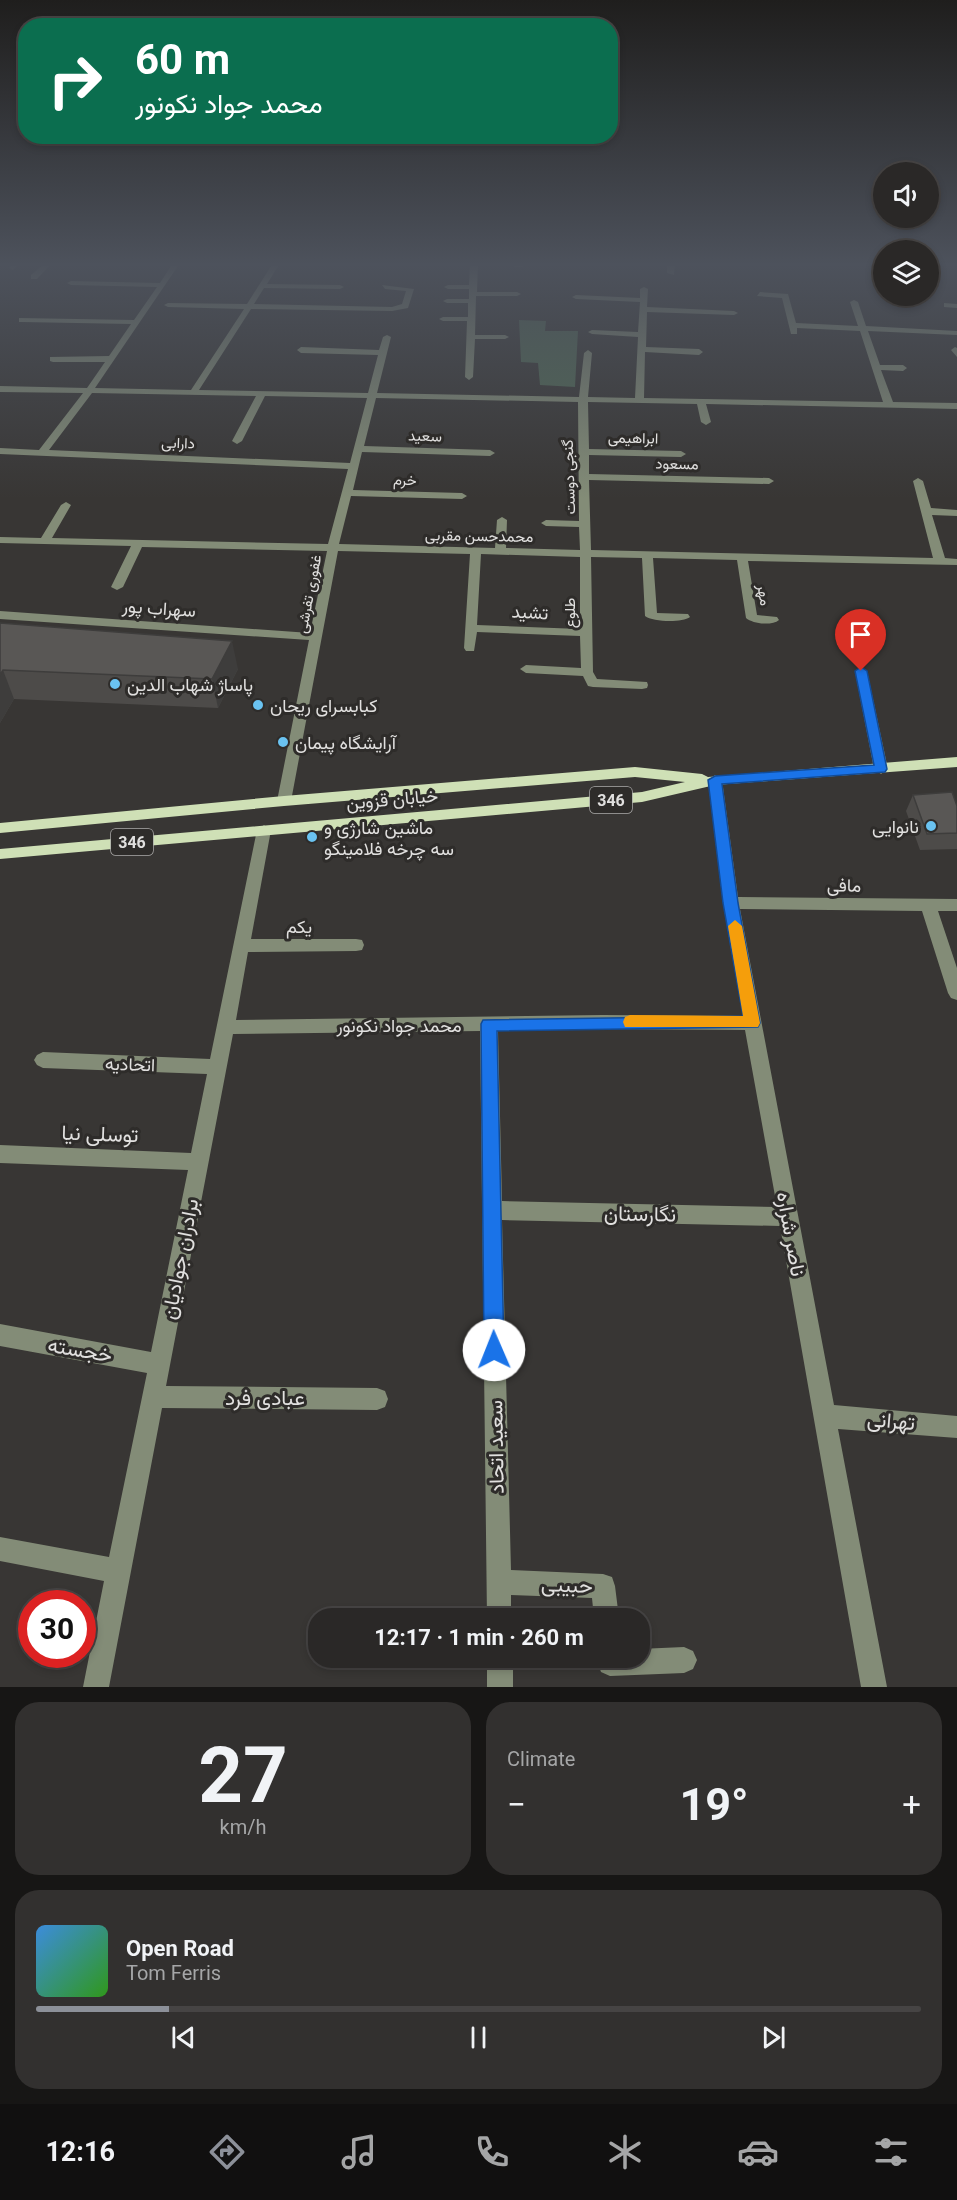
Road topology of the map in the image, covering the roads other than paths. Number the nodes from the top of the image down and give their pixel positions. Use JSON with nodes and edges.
{"nodes":[{"id":1,"x":122,"y":342,"type":"edge"},
{"id":2,"x":226,"y":342,"type":"edge"},
{"id":3,"x":385,"y":342,"type":"edge"},
{"id":4,"x":470,"y":342,"type":"edge"},
{"id":5,"x":642,"y":342,"type":"edge"},
{"id":6,"x":867,"y":342,"type":"edge"},
{"id":7,"x":642,"y":349,"type":"junction"},
{"id":8,"x":301,"y":350,"type":"dead end"},
{"id":9,"x":381,"y":352,"type":"junction"},
{"id":10,"x":699,"y":352,"type":"dead end"},
{"id":11,"x":588,"y":353,"type":"dead end"},
{"id":12,"x":53,"y":359,"type":"dead end"},
{"id":13,"x":110,"y":359,"type":"junction"},
{"id":14,"x":876,"y":367,"type":"junction"},
{"id":15,"x":903,"y":368,"type":"dead end"},
{"id":16,"x":469,"y":377,"type":"dead end"},
{"id":17,"x":0,"y":390,"type":"edge"},
{"id":18,"x":88,"y":391,"type":"junction"},
{"id":19,"x":193,"y":393,"type":"junction"},
{"id":20,"x":262,"y":394,"type":"junction"},
{"id":21,"x":373,"y":396,"type":"junction"},
{"id":22,"x":583,"y":400,"type":"junction"},
{"id":23,"x":639,"y":401,"type":"junction"},
{"id":24,"x":701,"y":402,"type":"junction"},
{"id":25,"x":889,"y":405,"type":"junction"},
{"id":26,"x":957,"y":406,"type":"edge"},
{"id":27,"x":706,"y":422,"type":"dead end"},
{"id":28,"x":237,"y":441,"type":"dead end"},
{"id":29,"x":360,"y":449,"type":"junction"},
{"id":30,"x":0,"y":451,"type":"edge"},
{"id":31,"x":584,"y":452,"type":"junction"},
{"id":32,"x":42,"y":453,"type":"junction"},
{"id":33,"x":490,"y":453,"type":"dead end"},
{"id":34,"x":681,"y":454,"type":"dead end"},
{"id":35,"x":355,"y":466,"type":"junction"},
{"id":36,"x":584,"y":477,"type":"junction"},
{"id":37,"x":769,"y":481,"type":"dead end"},
{"id":38,"x":918,"y":481,"type":"dead end"},
{"id":39,"x":348,"y":493,"type":"junction"},
{"id":40,"x":462,"y":496,"type":"dead end"},
{"id":41,"x":66,"y":505,"type":"dead end"},
{"id":42,"x":926,"y":511,"type":"junction"},
{"id":43,"x":957,"y":513,"type":"edge"},
{"id":44,"x":502,"y":520,"type":"dead end"},
{"id":45,"x":546,"y":523,"type":"dead end"},
{"id":46,"x":586,"y":524,"type":"junction"},
{"id":47,"x":0,"y":540,"type":"edge"},
{"id":48,"x":45,"y":541,"type":"junction"},
{"id":49,"x":138,"y":543,"type":"junction"},
{"id":50,"x":333,"y":548,"type":"junction"},
{"id":51,"x":476,"y":551,"type":"junction"},
{"id":52,"x":500,"y":552,"type":"junction"},
{"id":53,"x":586,"y":554,"type":"junction"},
{"id":54,"x":647,"y":555,"type":"junction"},
{"id":55,"x":742,"y":557,"type":"junction"},
{"id":56,"x":940,"y":562,"type":"junction"},
{"id":57,"x":957,"y":562,"type":"edge"},
{"id":58,"x":117,"y":587,"type":"dead end"},
{"id":59,"x":0,"y":615,"type":"edge"},
{"id":60,"x":684,"y":617,"type":"dead end"},
{"id":61,"x":773,"y":620,"type":"dead end"},
{"id":62,"x":472,"y":628,"type":"junction"},
{"id":63,"x":587,"y":633,"type":"junction"},
{"id":64,"x":316,"y":637,"type":"junction"},
{"id":65,"x":470,"y":648,"type":"dead end"},
{"id":66,"x":526,"y":669,"type":"dead end"},
{"id":67,"x":861,"y":671,"type":"dead end"},
{"id":68,"x":587,"y":672,"type":"junction"},
{"id":69,"x":642,"y":685,"type":"dead end"},
{"id":70,"x":957,"y":762,"type":"edge"},
{"id":71,"x":881,"y":769,"type":"junction"},
{"id":72,"x":715,"y":780,"type":"junction"},
{"id":73,"x":284,"y":801,"type":"junction"},
{"id":74,"x":0,"y":828,"type":"edge"},
{"id":75,"x":264,"y":830,"type":"junction"},
{"id":76,"x":0,"y":854,"type":"edge"},
{"id":77,"x":731,"y":903,"type":"junction"},
{"id":78,"x":928,"y":905,"type":"junction"},
{"id":79,"x":957,"y":905,"type":"edge"},
{"id":80,"x":356,"y":945,"type":"dead end"},
{"id":81,"x":241,"y":946,"type":"junction"},
{"id":82,"x":957,"y":993,"type":"edge"},
{"id":83,"x":753,"y":1023,"type":"junction"},
{"id":84,"x":489,"y":1024,"type":"junction"},
{"id":85,"x":226,"y":1027,"type":"junction"},
{"id":86,"x":43,"y":1060,"type":"dead end"},
{"id":87,"x":217,"y":1067,"type":"junction"},
{"id":88,"x":0,"y":1154,"type":"edge"},
{"id":89,"x":199,"y":1162,"type":"junction"},
{"id":90,"x":492,"y":1210,"type":"junction"},
{"id":91,"x":788,"y":1217,"type":"junction"},
{"id":92,"x":0,"y":1335,"type":"edge"},
{"id":93,"x":159,"y":1364,"type":"junction"},
{"id":94,"x":153,"y":1397,"type":"junction"},
{"id":95,"x":377,"y":1399,"type":"dead end"},
{"id":96,"x":824,"y":1416,"type":"junction"},
{"id":97,"x":957,"y":1427,"type":"edge"},
{"id":98,"x":0,"y":1549,"type":"edge"},
{"id":99,"x":118,"y":1571,"type":"junction"},
{"id":100,"x":498,"y":1582,"type":"junction"},
{"id":101,"x":499,"y":1608,"type":"edge"},
{"id":102,"x":605,"y":1608,"type":"edge"},
{"id":103,"x":684,"y":1660,"type":"dead end"},
{"id":104,"x":650,"y":1661,"type":"edge"},
{"id":105,"x":500,"y":1668,"type":"edge"},
{"id":106,"x":96,"y":1687,"type":"edge"},
{"id":107,"x":500,"y":1687,"type":"edge"},
{"id":108,"x":874,"y":1687,"type":"edge"}],
"edges":[{"from":1,"to":13,"type":"street"},
{"from":2,"to":19,"type":"street"},
{"from":3,"to":9,"type":"street","name":"غفوری تفرشی"},
{"from":4,"to":16,"type":"street"},
{"from":5,"to":7,"type":"street"},
{"from":6,"to":14,"type":"street"},
{"from":7,"to":10,"type":"street"},
{"from":7,"to":23,"type":"street"},
{"from":8,"to":9,"type":"street"},
{"from":9,"to":21,"type":"street","name":"غفوری تفرشی"},
{"from":11,"to":22,"type":"street","name":"گنجی دوست"},
{"from":12,"to":13,"type":"street"},
{"from":13,"to":18,"type":"street"},
{"from":14,"to":15,"type":"street"},
{"from":14,"to":25,"type":"street"},
{"from":17,"to":18,"type":"street"},
{"from":18,"to":19,"type":"street"},
{"from":18,"to":32,"type":"street"},
{"from":19,"to":20,"type":"street"},
{"from":20,"to":21,"type":"street"},
{"from":20,"to":28,"type":"street"},
{"from":21,"to":22,"type":"street"},
{"from":21,"to":29,"type":"street","name":"غفوری تفرشی"},
{"from":22,"to":23,"type":"street"},
{"from":22,"to":31,"type":"street","name":"گنجی دوست"},
{"from":23,"to":24,"type":"street"},
{"from":24,"to":25,"type":"street"},
{"from":24,"to":27,"type":"street"},
{"from":25,"to":26,"type":"street"},
{"from":29,"to":33,"type":"street","name":"سعید"},
{"from":29,"to":35,"type":"street","name":"غفوری تفرشی"},
{"from":30,"to":32,"type":"street","name":"دارابی"},
{"from":31,"to":34,"type":"street","name":"ابراهیمی"},
{"from":31,"to":36,"type":"street","name":"گنجی دوست"},
{"from":32,"to":35,"type":"street","name":"دارابی"},
{"from":35,"to":39,"type":"street","name":"غفوری تفرشی"},
{"from":36,"to":37,"type":"street","name":"مسعود"},
{"from":36,"to":46,"type":"street","name":"گنجی دوست"},
{"from":38,"to":42,"type":"street"},
{"from":39,"to":40,"type":"street","name":"خرم"},
{"from":39,"to":50,"type":"street","name":"غفوری تفرشی"},
{"from":41,"to":48,"type":"street"},
{"from":42,"to":43,"type":"street"},
{"from":42,"to":56,"type":"street"},
{"from":44,"to":52,"type":"street"},
{"from":45,"to":46,"type":"street"},
{"from":46,"to":53,"type":"street","name":"گنجی دوست"},
{"from":47,"to":48,"type":"street","name":"محمدحسن مقربی"},
{"from":48,"to":49,"type":"street","name":"محمدحسن مقربی"},
{"from":49,"to":50,"type":"street","name":"محمدحسن مقربی"},
{"from":49,"to":58,"type":"street"},
{"from":50,"to":51,"type":"street","name":"محمدحسن مقربی"},
{"from":50,"to":64,"type":"street","name":"غفوری تفرشی"},
{"from":51,"to":52,"type":"street","name":"محمدحسن مقربی"},
{"from":51,"to":62,"type":"street"},
{"from":52,"to":53,"type":"street","name":"محمدحسن مقربی"},
{"from":53,"to":54,"type":"street","name":"محمدحسن مقربی"},
{"from":53,"to":63,"type":"street","name":"طلوع"},
{"from":54,"to":55,"type":"street","name":"محمدحسن مقربی"},
{"from":54,"to":60,"type":"street"},
{"from":55,"to":56,"type":"street","name":"محمدحسن مقربی"},
{"from":55,"to":61,"type":"street","name":"مهر"},
{"from":56,"to":57,"type":"street","name":"محمدحسن مقربی"},
{"from":59,"to":64,"type":"street","name":"سهراب پور"},
{"from":62,"to":63,"type":"street","name":"تشید"},
{"from":62,"to":65,"type":"street"},
{"from":63,"to":68,"type":"street","name":"طلوع"},
{"from":64,"to":73,"type":"street","name":"غفوری تفرشی"},
{"from":66,"to":68,"type":"street"},
{"from":67,"to":71,"type":"street"},
{"from":68,"to":69,"type":"street"},
{"from":70,"to":71,"type":"main road","name":"خیابان قزوین","number":"346"},
{"from":71,"to":72,"type":"main road","name":"خیابان قزوین","number":"346"},
{"from":72,"to":73,"type":"main road","name":"خیابان قزوین"},
{"from":72,"to":75,"type":"main road","name":"خیابان قزوین","number":"346"},
{"from":72,"to":77,"type":"street","name":"ناصر شراره"},
{"from":73,"to":74,"type":"main road","name":"خیابان قزوین","number":"346"},
{"from":75,"to":76,"type":"main road","name":"خیابان قزوین","number":"346"},
{"from":75,"to":81,"type":"street","name":"برادران جوادیان"},
{"from":77,"to":78,"type":"street","name":"مافی"},
{"from":77,"to":83,"type":"street","name":"ناصر شراره"},
{"from":78,"to":79,"type":"street","name":"مافی"},
{"from":78,"to":82,"type":"street"},
{"from":80,"to":81,"type":"street","name":"یکم"},
{"from":81,"to":85,"type":"street","name":"برادران جوادیان"},
{"from":83,"to":84,"type":"street","name":"محمد جواد نکونور"},
{"from":83,"to":91,"type":"street","name":"ناصر شراره"},
{"from":84,"to":85,"type":"street","name":"محمد جواد نکونور"},
{"from":84,"to":90,"type":"street","name":"سعید اتحاد"},
{"from":85,"to":87,"type":"street","name":"برادران جوادیان"},
{"from":86,"to":87,"type":"street","name":"اتحادیه"},
{"from":87,"to":89,"type":"street","name":"برادران جوادیان"},
{"from":88,"to":89,"type":"street","name":"توسلی نیا"},
{"from":89,"to":93,"type":"street","name":"برادران جوادیان"},
{"from":90,"to":91,"type":"street","name":"نگارستان"},
{"from":90,"to":100,"type":"street","name":"سعید اتحاد"},
{"from":91,"to":96,"type":"street","name":"ناصر شراره"},
{"from":92,"to":93,"type":"street","name":"خجسته"},
{"from":93,"to":94,"type":"street","name":"برادران جوادیان"},
{"from":94,"to":95,"type":"street","name":"عبادی فرد"},
{"from":94,"to":99,"type":"street","name":"برادران جوادیان"},
{"from":96,"to":97,"type":"street","name":"تهرانی"},
{"from":96,"to":108,"type":"street","name":"ناصر شراره"},
{"from":98,"to":99,"type":"street"},
{"from":99,"to":106,"type":"street","name":"برادران جوادیان"},
{"from":100,"to":101,"type":"street","name":"سعید اتحاد"},
{"from":100,"to":102,"type":"street","name":"حبیبی"},
{"from":103,"to":104,"type":"street"},
{"from":105,"to":107,"type":"street"}]}
